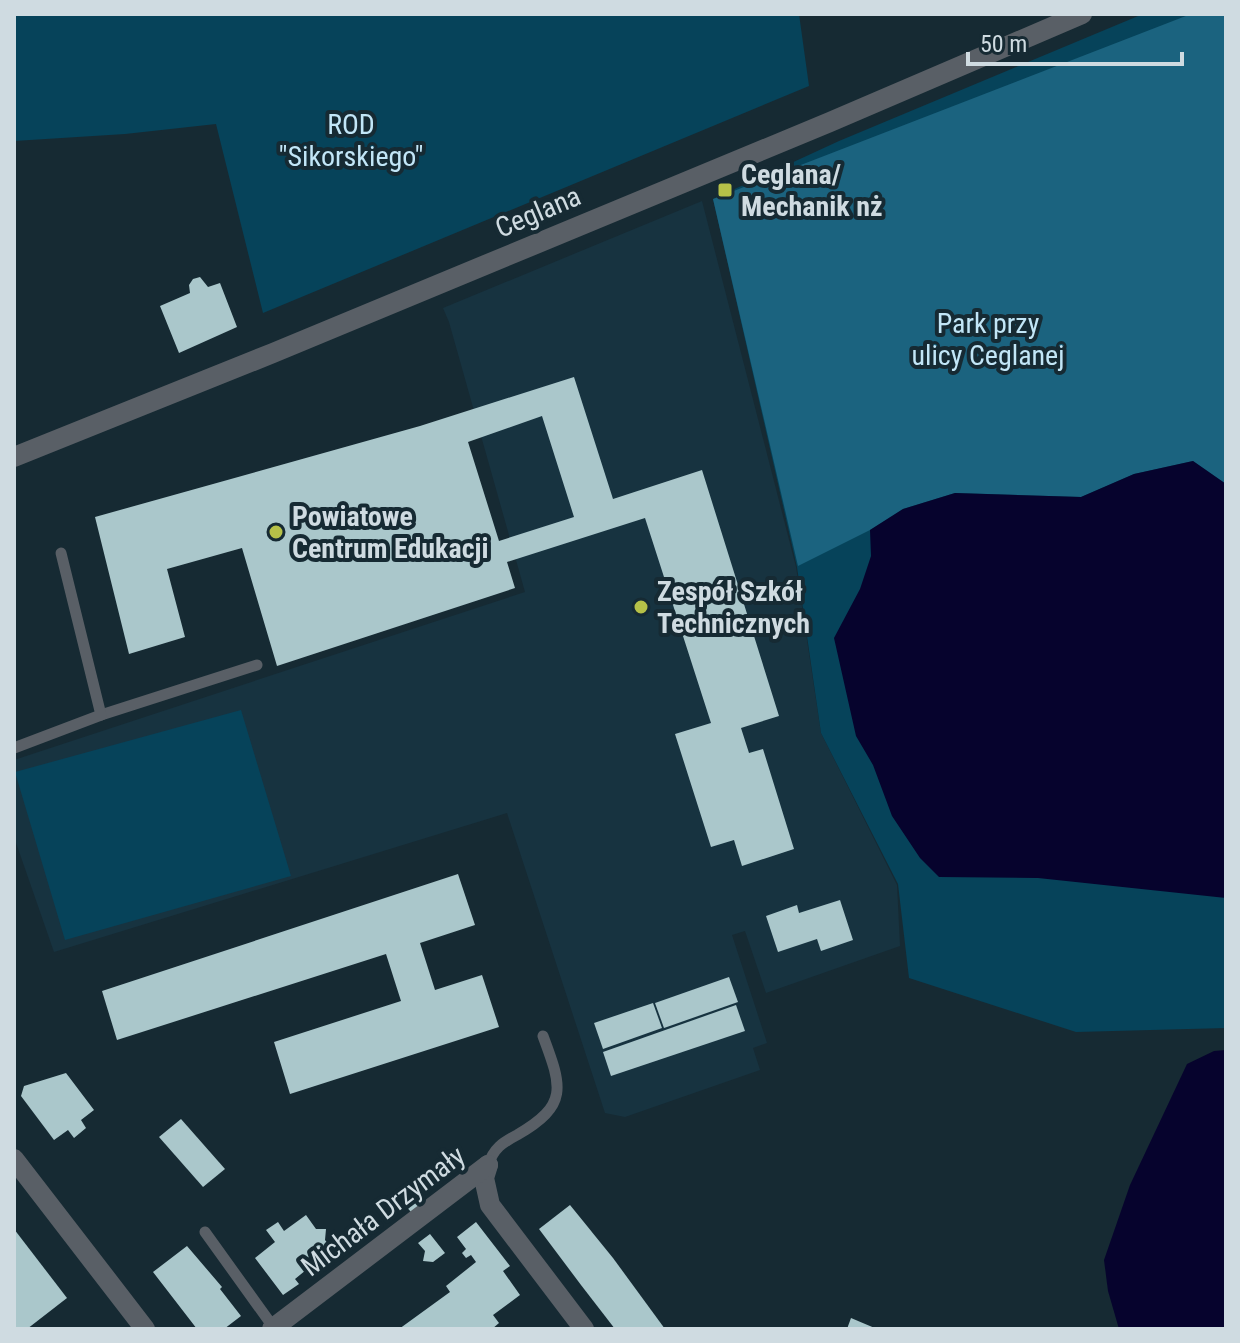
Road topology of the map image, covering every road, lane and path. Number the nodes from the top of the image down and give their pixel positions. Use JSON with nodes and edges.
{"nodes":[{"id":1,"x":1082,"y":14,"type":"edge"},
{"id":2,"x":14,"y":457,"type":"edge"},
{"id":3,"x":61,"y":553,"type":"dead end"},
{"id":4,"x":257,"y":665,"type":"dead end"},
{"id":5,"x":101,"y":715,"type":"junction"},
{"id":6,"x":14,"y":748,"type":"edge"},
{"id":7,"x":543,"y":1036,"type":"dead end"},
{"id":8,"x":14,"y":1159,"type":"edge"},
{"id":9,"x":488,"y":1165,"type":"junction"},
{"id":10,"x":205,"y":1232,"type":"dead end"},
{"id":11,"x":273,"y":1328,"type":"edge"},
{"id":12,"x":582,"y":1328,"type":"edge"},
{"id":13,"x":145,"y":1329,"type":"edge"}],
"edges":[{"from":1,"to":2,"type":"street","name":"Ceglana"},
{"from":3,"to":5,"type":"lane"},
{"from":4,"to":5,"type":"lane"},
{"from":5,"to":6,"type":"lane"},
{"from":7,"to":9,"type":"lane"},
{"from":8,"to":13,"type":"street"},
{"from":9,"to":11,"type":"street","name":"Michała Drzymały"},
{"from":9,"to":12,"type":"street","name":"Michała Drzymały"},
{"from":10,"to":11,"type":"lane"}]}
